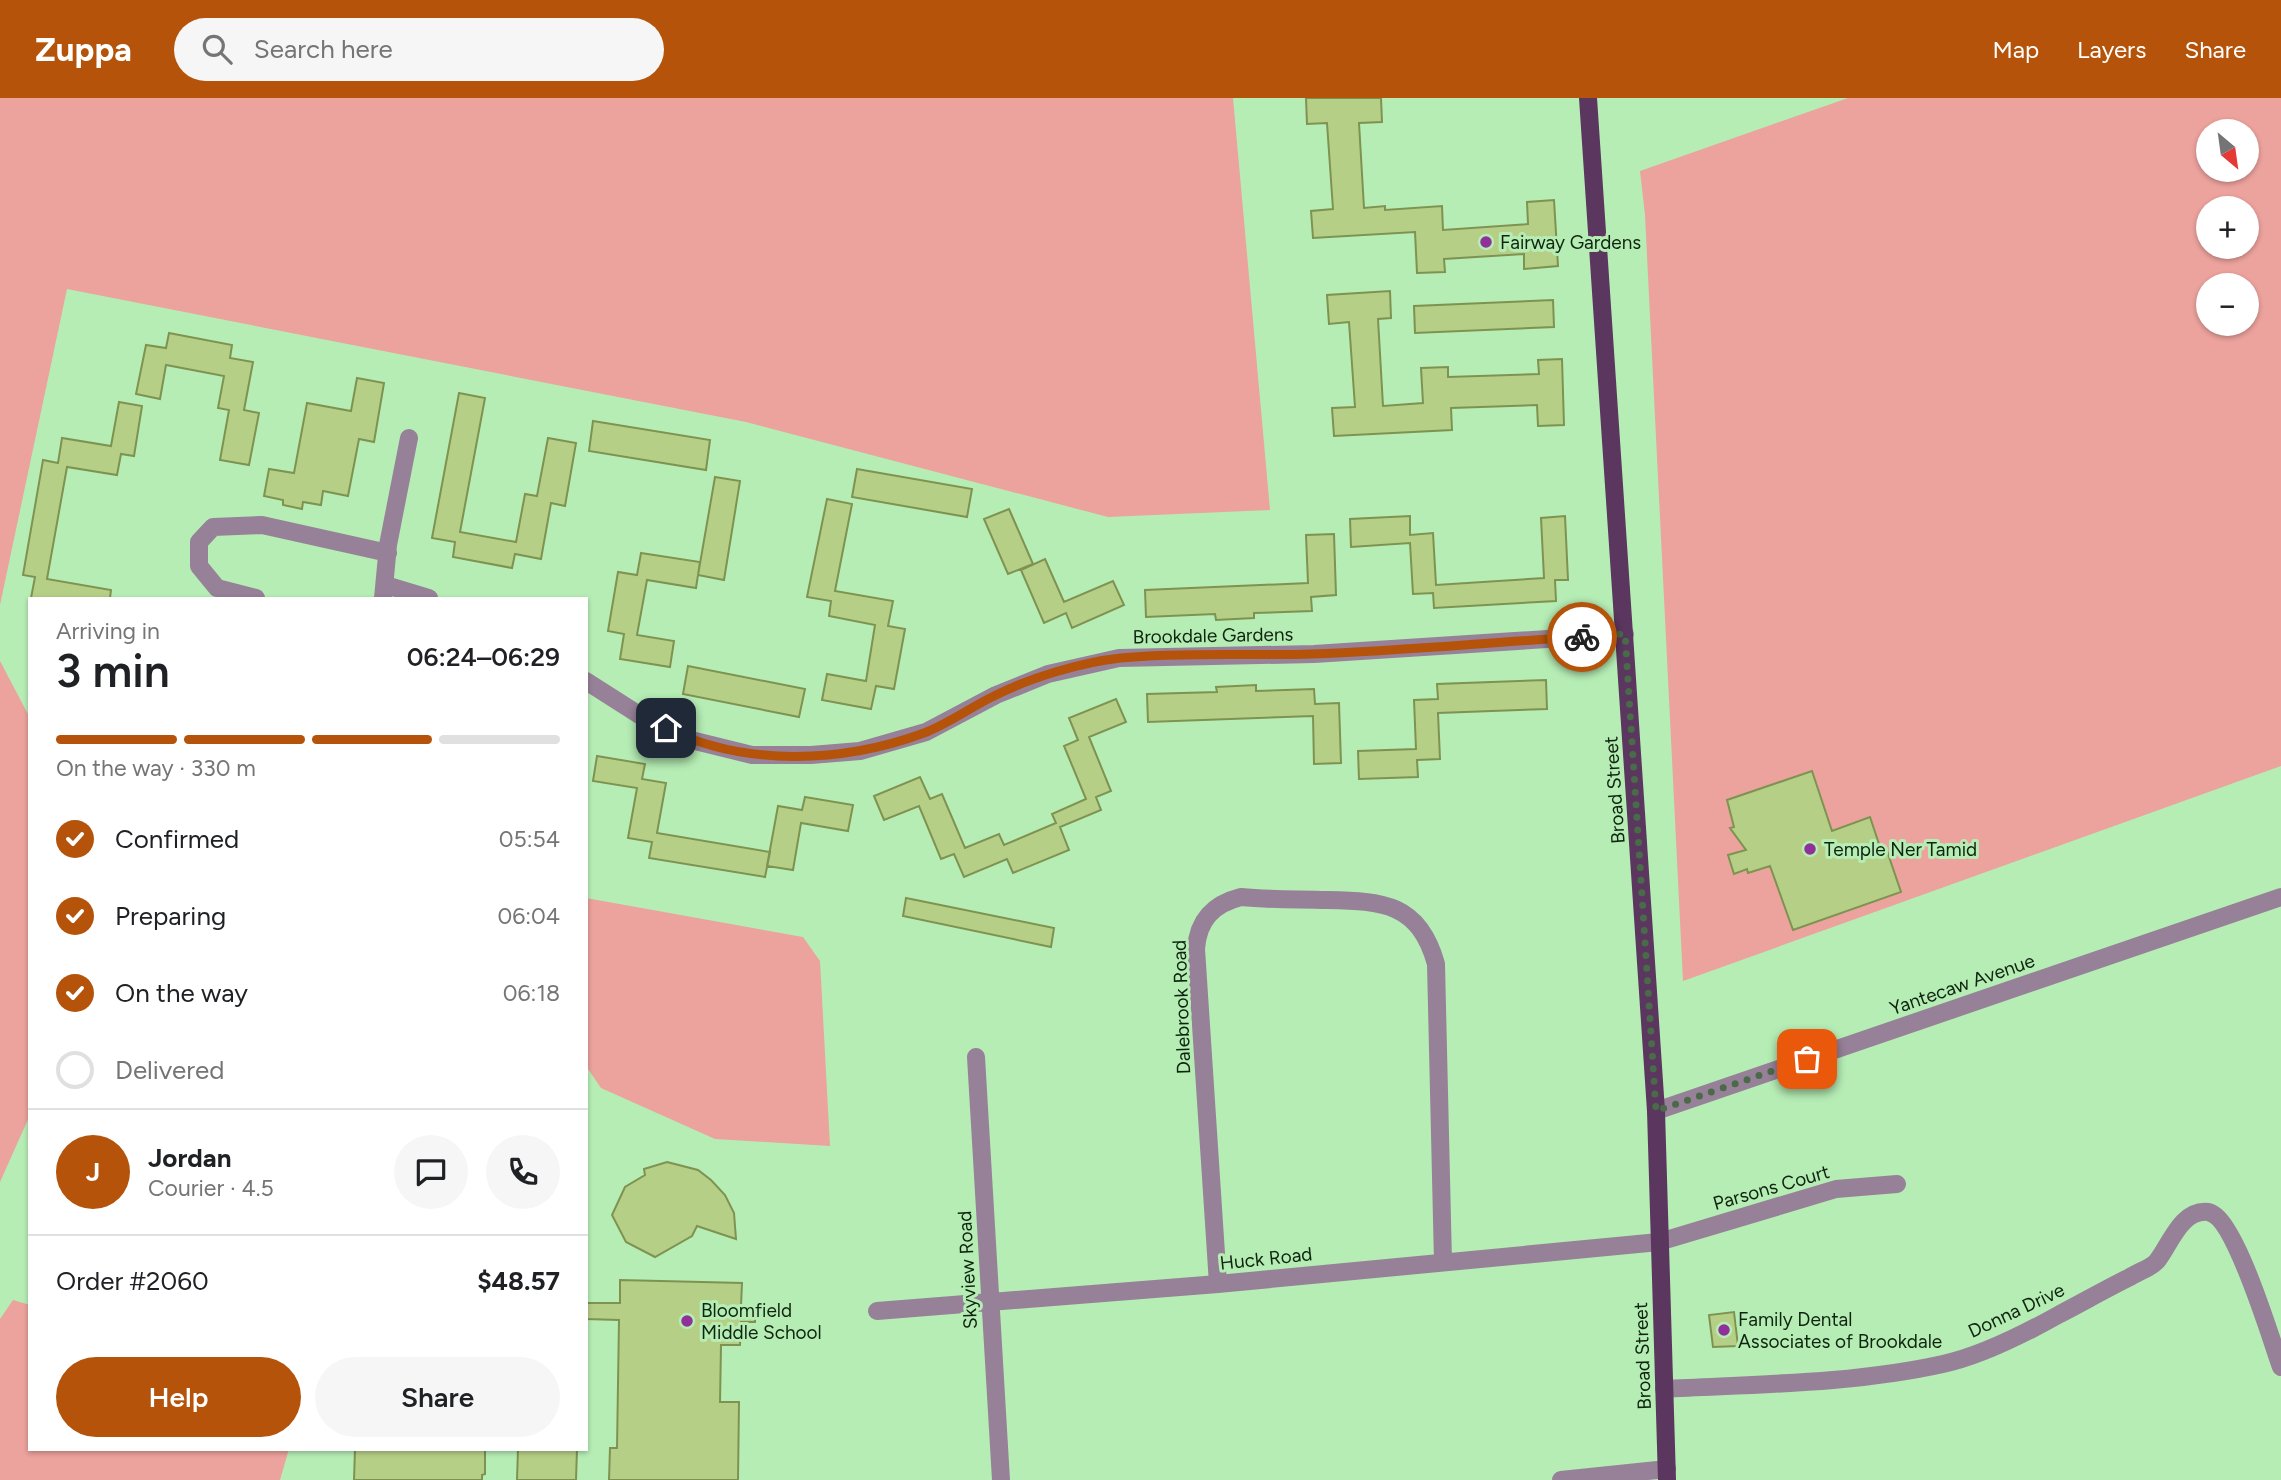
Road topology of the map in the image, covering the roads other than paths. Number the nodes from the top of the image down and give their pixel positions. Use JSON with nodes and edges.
{"nodes":[{"id":1,"x":1588,"y":98,"type":"edge"},
{"id":2,"x":409,"y":438,"type":"dead end"},
{"id":3,"x":388,"y":553,"type":"junction"},
{"id":4,"x":384,"y":592,"type":"edge"},
{"id":5,"x":252,"y":597,"type":"edge"},
{"id":6,"x":422,"y":597,"type":"edge"},
{"id":7,"x":1625,"y":634,"type":"junction"},
{"id":8,"x":588,"y":682,"type":"edge"},
{"id":9,"x":2281,"y":897,"type":"edge"},
{"id":10,"x":976,"y":1057,"type":"dead end"},
{"id":11,"x":1656,"y":1111,"type":"junction"},
{"id":12,"x":1897,"y":1184,"type":"dead end"},
{"id":13,"x":1659,"y":1241,"type":"junction"},
{"id":14,"x":1443,"y":1262,"type":"junction"},
{"id":15,"x":1218,"y":1284,"type":"junction"},
{"id":16,"x":990,"y":1301,"type":"junction"},
{"id":17,"x":877,"y":1311,"type":"dead end"},
{"id":18,"x":2281,"y":1367,"type":"edge"},
{"id":19,"x":1664,"y":1389,"type":"junction"},
{"id":20,"x":1667,"y":1474,"type":"edge"},
{"id":21,"x":1001,"y":1480,"type":"edge"},
{"id":22,"x":1561,"y":1480,"type":"edge"}],
"edges":[{"from":1,"to":7,"type":"main road","name":"Broad Street"},
{"from":2,"to":3,"type":"street"},
{"from":3,"to":4,"type":"street"},
{"from":3,"to":5,"type":"street"},
{"from":4,"to":6,"type":"street"},
{"from":7,"to":8,"type":"street","name":"Brookdale Gardens"},
{"from":7,"to":11,"type":"main road","name":"Broad Street"},
{"from":9,"to":11,"type":"street","name":"Yantecaw Avenue"},
{"from":10,"to":16,"type":"street","name":"Skyview Road"},
{"from":11,"to":13,"type":"main road","name":"Broad Street"},
{"from":12,"to":13,"type":"street","name":"Parsons Court"},
{"from":13,"to":14,"type":"street","name":"Huck Road"},
{"from":13,"to":19,"type":"main road","name":"Broad Street"},
{"from":14,"to":15,"type":"street","name":"Huck Road"},
{"from":14,"to":15,"type":"street","name":"Dalebrook Road"},
{"from":15,"to":16,"type":"street","name":"Huck Road"},
{"from":16,"to":17,"type":"street","name":"Huck Road"},
{"from":16,"to":21,"type":"street","name":"Skyview Road"},
{"from":18,"to":19,"type":"street","name":"Donna Drive"},
{"from":19,"to":20,"type":"main road","name":"Broad Street"},
{"from":20,"to":22,"type":"street"}]}
